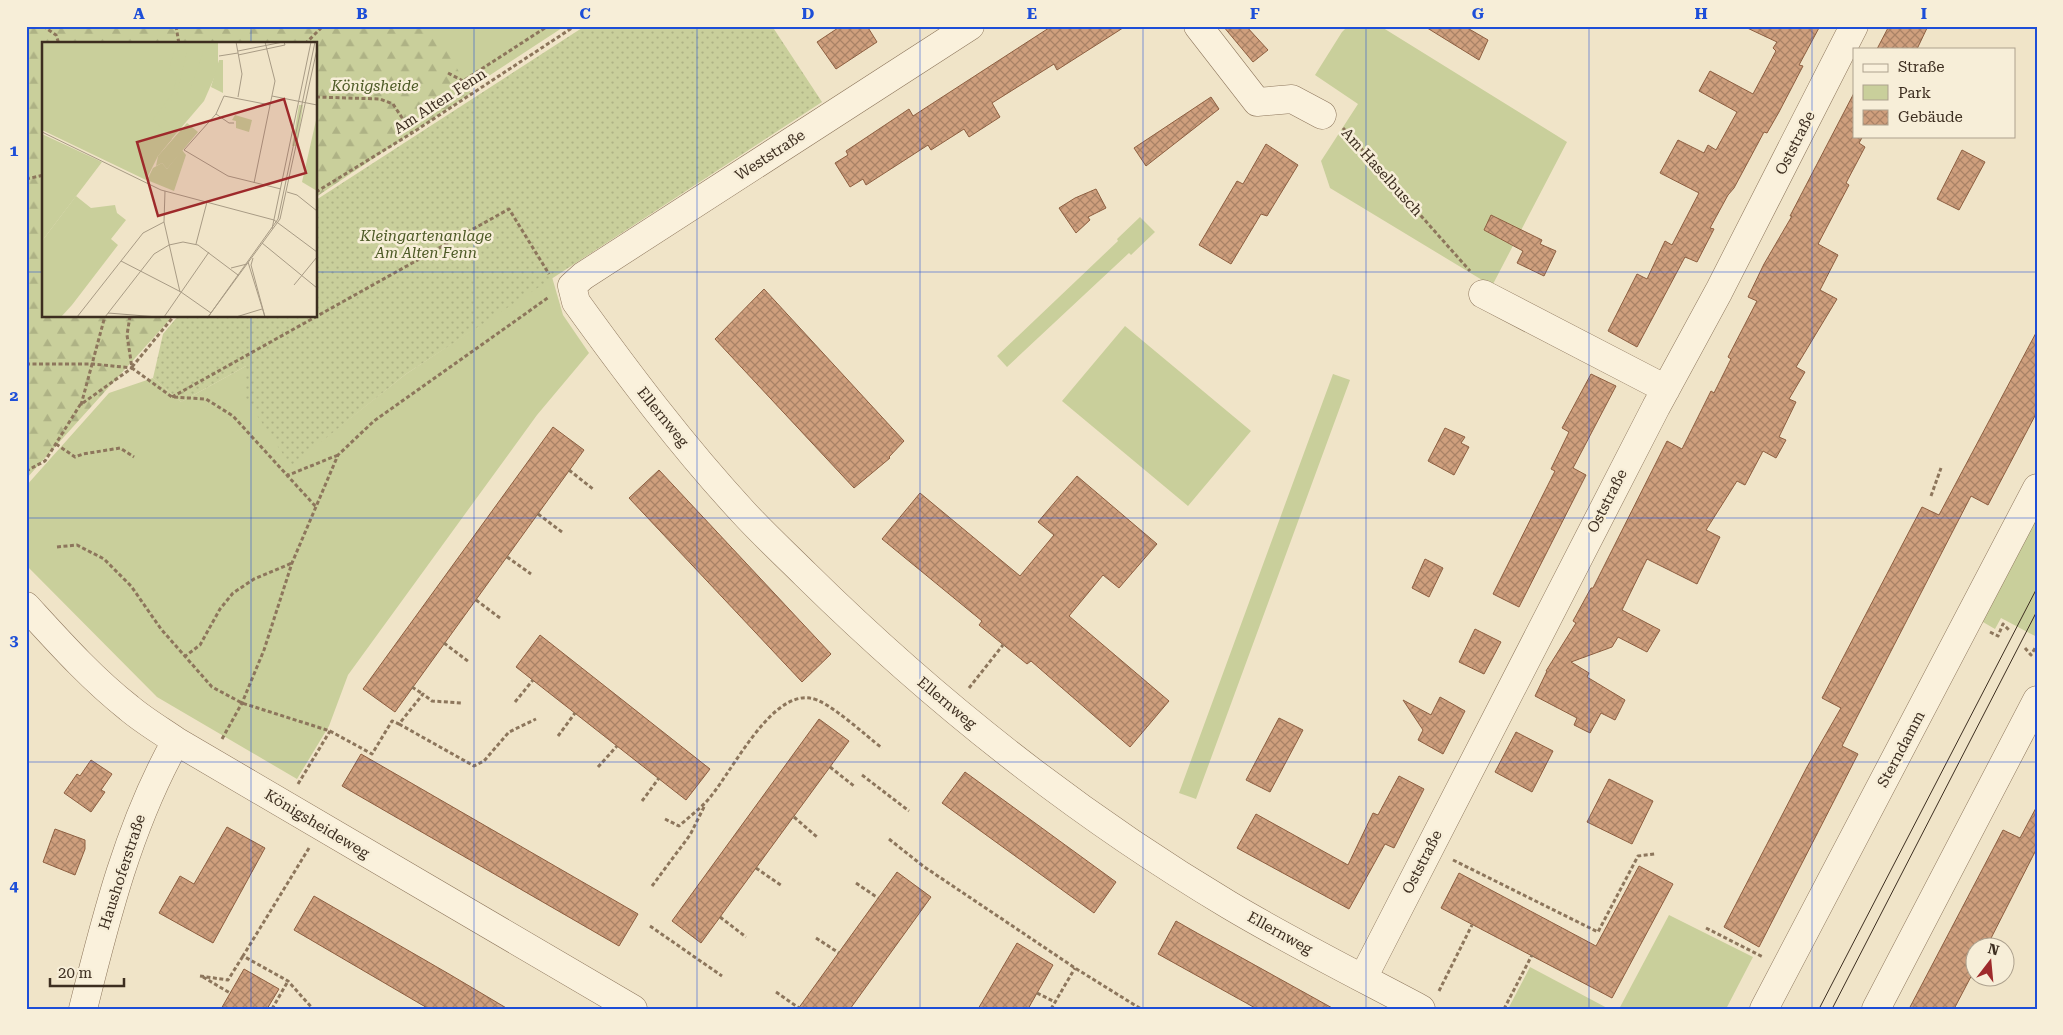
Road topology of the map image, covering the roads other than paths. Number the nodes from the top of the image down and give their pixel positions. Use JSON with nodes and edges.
{"nodes":[{"id":1,"x":970,"y":26,"type":"edge"},
{"id":2,"x":1198,"y":26,"type":"edge"},
{"id":3,"x":1854,"y":26,"type":"edge"},
{"id":4,"x":1322,"y":115,"type":"road end"},
{"id":5,"x":564,"y":289,"type":"joint"},
{"id":6,"x":1483,"y":294,"type":"road end"},
{"id":7,"x":1666,"y":389,"type":"junction"},
{"id":8,"x":2037,"y":488,"type":"edge"},
{"id":9,"x":26,"y":606,"type":"edge"},
{"id":10,"x":2037,"y":700,"type":"edge"},
{"id":11,"x":176,"y":741,"type":"junction"},
{"id":12,"x":1363,"y":978,"type":"junction"},
{"id":13,"x":1430,"y":1000,"type":"edge"},
{"id":14,"x":83,"y":1009,"type":"edge"},
{"id":15,"x":633,"y":1009,"type":"edge"},
{"id":16,"x":1764,"y":1009,"type":"edge"},
{"id":17,"x":1876,"y":1009,"type":"edge"}],
"edges":[{"from":1,"to":5,"type":"street","name":"Weststraße"},
{"from":2,"to":4,"type":"street"},
{"from":3,"to":7,"type":"street","name":"Oststraße"},
{"from":5,"to":12,"type":"street","name":"Ellernweg"},
{"from":6,"to":7,"type":"street"},
{"from":7,"to":12,"type":"street","name":"Oststraße"},
{"from":8,"to":16,"type":"street","name":"Sterndamm"},
{"from":9,"to":11,"type":"street","name":"Königsheideweg"},
{"from":10,"to":17,"type":"street"},
{"from":11,"to":14,"type":"street","name":"Haushoferstraße"},
{"from":11,"to":15,"type":"street","name":"Königsheideweg"},
{"from":12,"to":13,"type":"street","name":"Ellernweg"}]}
